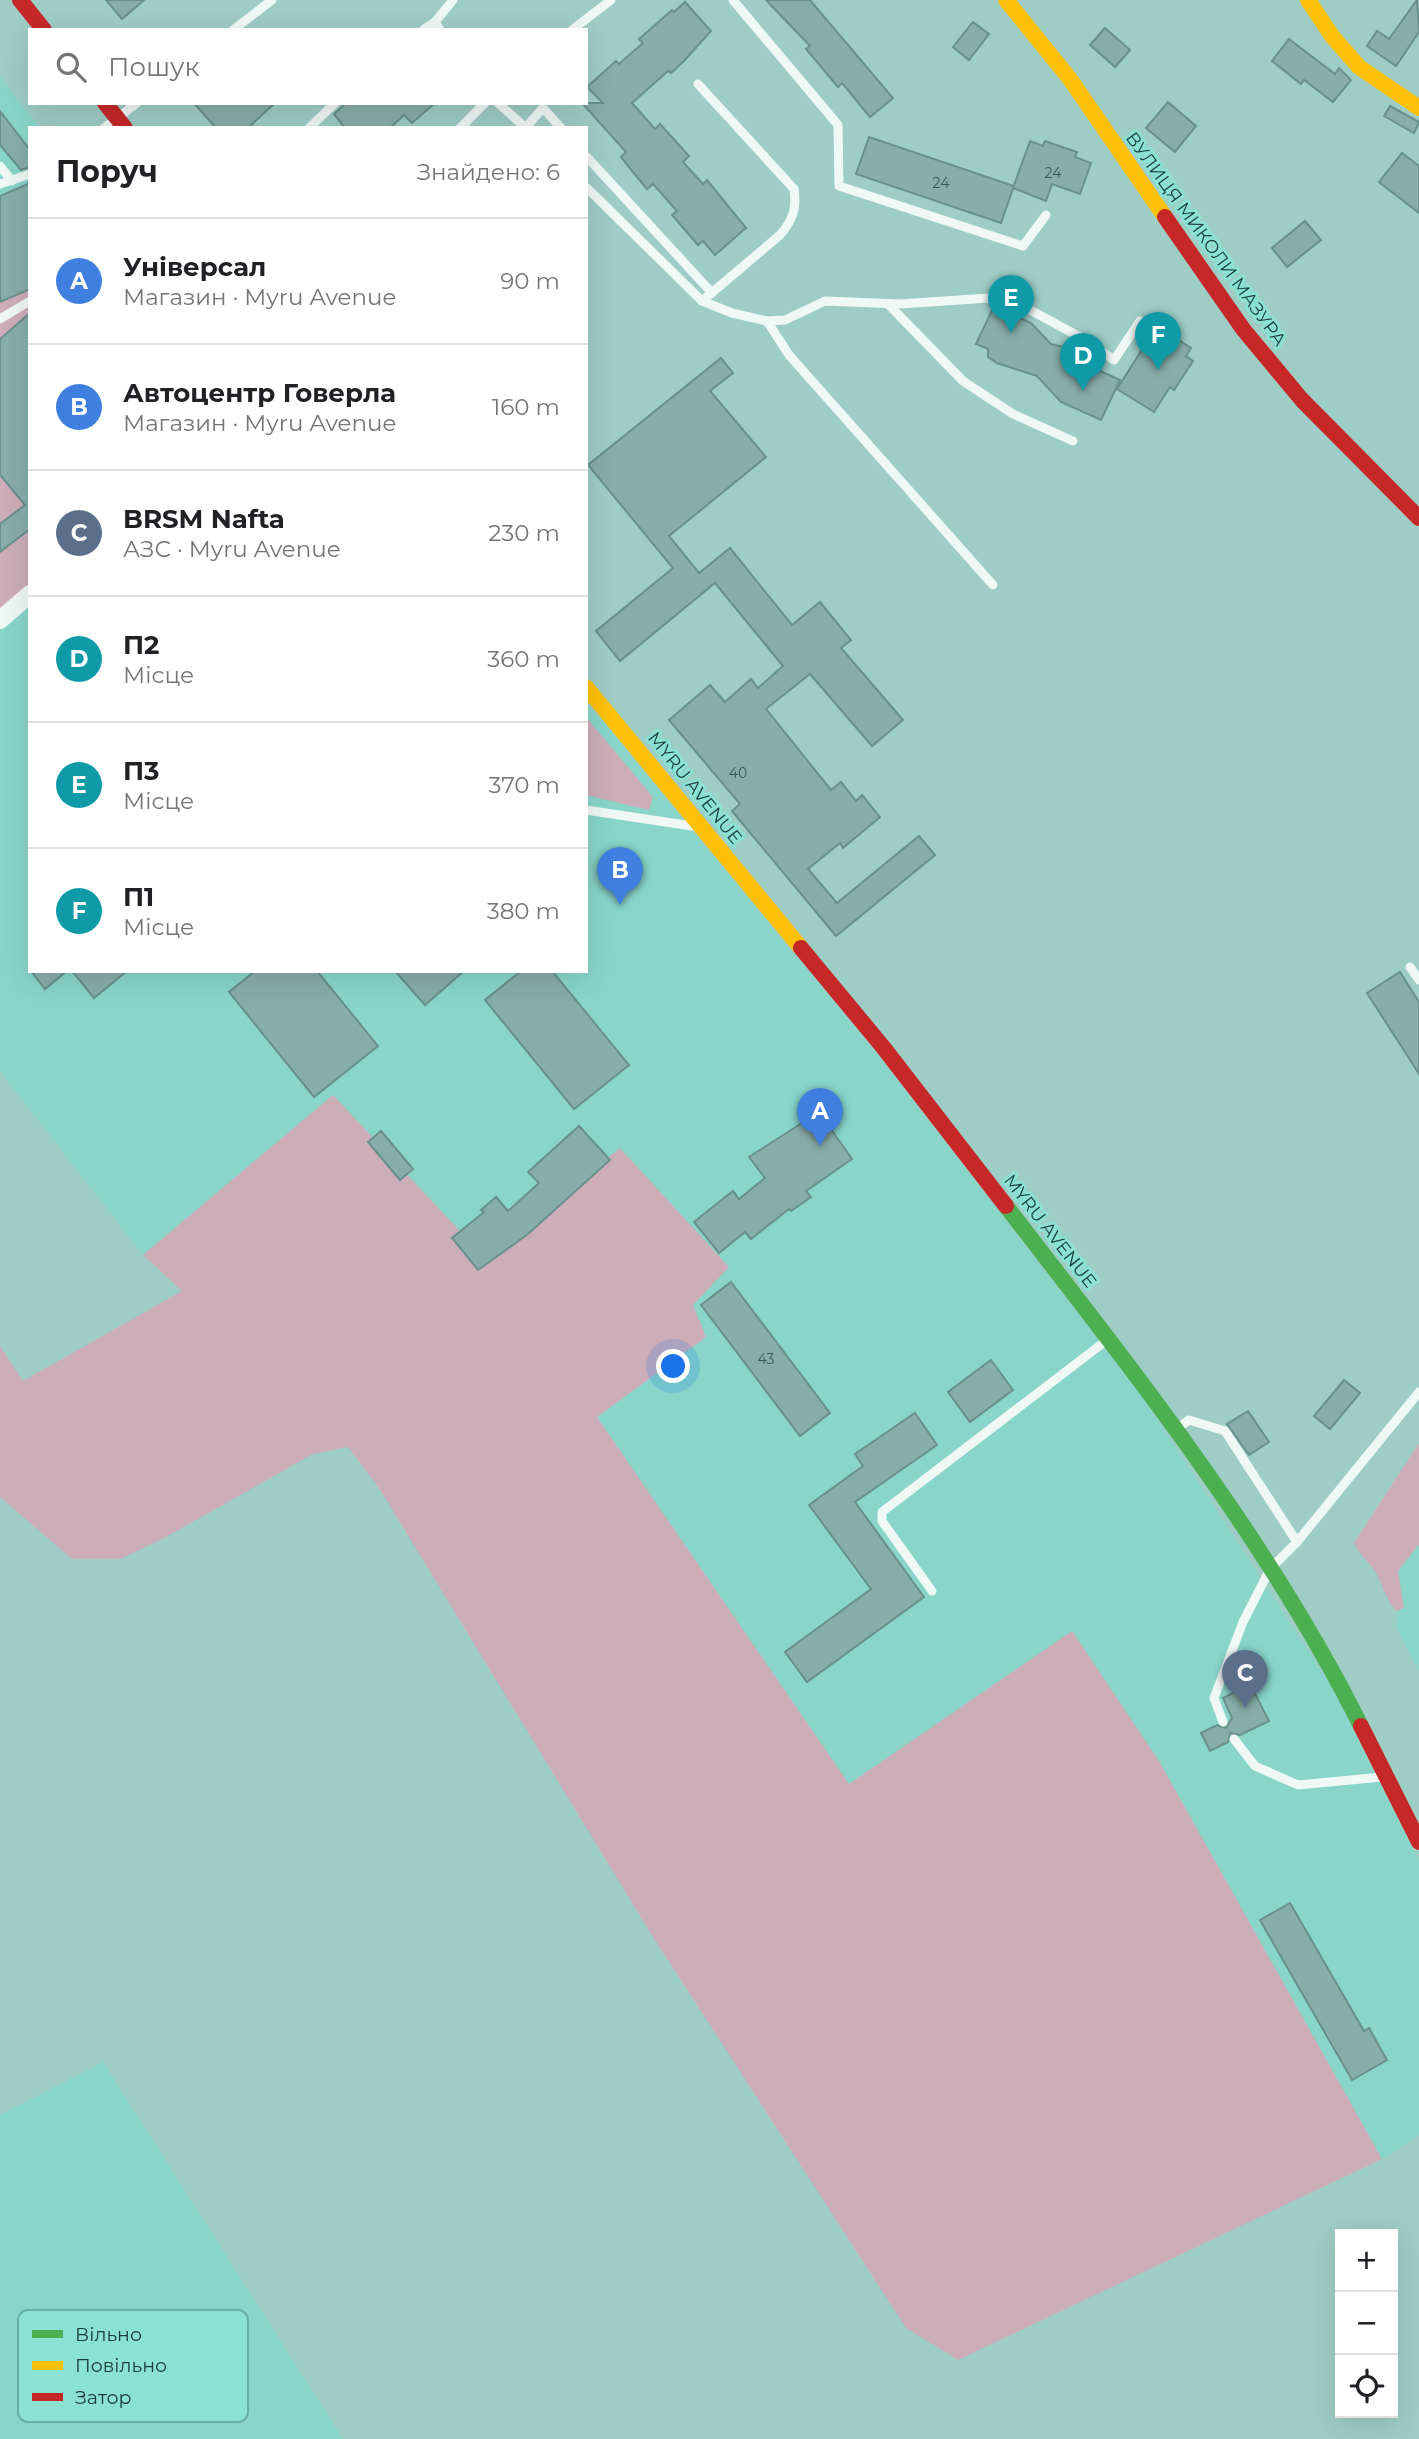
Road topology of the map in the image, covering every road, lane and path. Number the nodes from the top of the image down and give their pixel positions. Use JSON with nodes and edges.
{"nodes":[{"id":1,"x":20,"y":0,"type":"edge"},
{"id":2,"x":272,"y":0,"type":"edge"},
{"id":3,"x":453,"y":0,"type":"edge"},
{"id":4,"x":611,"y":0,"type":"edge"},
{"id":5,"x":733,"y":0,"type":"edge"},
{"id":6,"x":1006,"y":0,"type":"edge"},
{"id":7,"x":1308,"y":0,"type":"edge"},
{"id":8,"x":437,"y":26,"type":"edge"},
{"id":9,"x":42,"y":28,"type":"edge"},
{"id":10,"x":236,"y":28,"type":"edge"},
{"id":11,"x":575,"y":28,"type":"edge"},
{"id":12,"x":698,"y":84,"type":"dead end"},
{"id":13,"x":106,"y":105,"type":"edge"},
{"id":14,"x":135,"y":105,"type":"edge"},
{"id":15,"x":333,"y":105,"type":"edge"},
{"id":16,"x":483,"y":105,"type":"edge"},
{"id":17,"x":500,"y":105,"type":"edge"},
{"id":18,"x":1419,"y":108,"type":"edge"},
{"id":19,"x":115,"y":125,"type":"edge"},
{"id":20,"x":311,"y":126,"type":"edge"},
{"id":21,"x":462,"y":126,"type":"edge"},
{"id":22,"x":524,"y":126,"type":"edge"},
{"id":23,"x":528,"y":126,"type":"edge"},
{"id":24,"x":559,"y":126,"type":"edge"},
{"id":25,"x":588,"y":158,"type":"edge"},
{"id":26,"x":0,"y":166,"type":"edge"},
{"id":27,"x":28,"y":175,"type":"edge"},
{"id":28,"x":12,"y":181,"type":"junction"},
{"id":29,"x":0,"y":184,"type":"edge"},
{"id":30,"x":588,"y":189,"type":"edge"},
{"id":31,"x":1046,"y":215,"type":"dead end"},
{"id":32,"x":712,"y":293,"type":"junction"},
{"id":33,"x":702,"y":301,"type":"junction"},
{"id":34,"x":28,"y":302,"type":"edge"},
{"id":35,"x":888,"y":303,"type":"junction"},
{"id":36,"x":0,"y":319,"type":"edge"},
{"id":37,"x":767,"y":321,"type":"junction"},
{"id":38,"x":1140,"y":321,"type":"dead end"},
{"id":39,"x":1073,"y":441,"type":"dead end"},
{"id":40,"x":1419,"y":518,"type":"edge"},
{"id":41,"x":993,"y":585,"type":"dead end"},
{"id":42,"x":28,"y":596,"type":"edge"},
{"id":43,"x":0,"y":620,"type":"edge"},
{"id":44,"x":588,"y":689,"type":"edge"},
{"id":45,"x":588,"y":810,"type":"edge"},
{"id":46,"x":702,"y":828,"type":"junction"},
{"id":47,"x":1410,"y":967,"type":"dead end"},
{"id":48,"x":1419,"y":980,"type":"edge"},
{"id":49,"x":1109,"y":1339,"type":"junction"},
{"id":50,"x":1419,"y":1392,"type":"edge"},
{"id":51,"x":1175,"y":1429,"type":"junction"},
{"id":52,"x":1297,"y":1542,"type":"junction"},
{"id":53,"x":1270,"y":1569,"type":"junction"},
{"id":54,"x":932,"y":1591,"type":"dead end"},
{"id":55,"x":1223,"y":1722,"type":"dead end"},
{"id":56,"x":1234,"y":1739,"type":"dead end"},
{"id":57,"x":1386,"y":1777,"type":"junction"},
{"id":58,"x":1419,"y":1842,"type":"edge"}],
"edges":[{"from":1,"to":9,"type":"main road"},
{"from":2,"to":10,"type":"lane"},
{"from":3,"to":8,"type":"lane"},
{"from":4,"to":11,"type":"lane"},
{"from":5,"to":31,"type":"lane"},
{"from":6,"to":40,"type":"main road","name":"ВУЛИЦЯ МИКОЛИ МАЗУРА"},
{"from":7,"to":18,"type":"main road"},
{"from":12,"to":32,"type":"lane"},
{"from":13,"to":19,"type":"main road"},
{"from":14,"to":19,"type":"lane"},
{"from":15,"to":20,"type":"lane"},
{"from":16,"to":21,"type":"lane"},
{"from":17,"to":22,"type":"lane"},
{"from":23,"to":24,"type":"lane"},
{"from":25,"to":32,"type":"lane"},
{"from":26,"to":28,"type":"lane"},
{"from":27,"to":28,"type":"lane"},
{"from":28,"to":29,"type":"lane"},
{"from":30,"to":33,"type":"lane"},
{"from":32,"to":33,"type":"lane"},
{"from":33,"to":37,"type":"lane"},
{"from":34,"to":36,"type":"lane"},
{"from":35,"to":37,"type":"lane"},
{"from":35,"to":38,"type":"lane"},
{"from":35,"to":39,"type":"lane"},
{"from":37,"to":41,"type":"lane"},
{"from":42,"to":43,"type":"street"},
{"from":44,"to":46,"type":"main road","name":"MYRU AVENUE"},
{"from":45,"to":46,"type":"lane"},
{"from":46,"to":49,"type":"main road","name":"MYRU AVENUE"},
{"from":47,"to":48,"type":"lane"},
{"from":49,"to":51,"type":"main road","name":"MYRU AVENUE"},
{"from":49,"to":54,"type":"lane"},
{"from":50,"to":52,"type":"lane"},
{"from":51,"to":52,"type":"lane"},
{"from":51,"to":53,"type":"main road","name":"MYRU AVENUE"},
{"from":52,"to":53,"type":"lane"},
{"from":53,"to":55,"type":"lane"},
{"from":53,"to":57,"type":"main road","name":"MYRU AVENUE"},
{"from":56,"to":57,"type":"lane"},
{"from":57,"to":58,"type":"main road","name":"MYRU AVENUE"}]}
